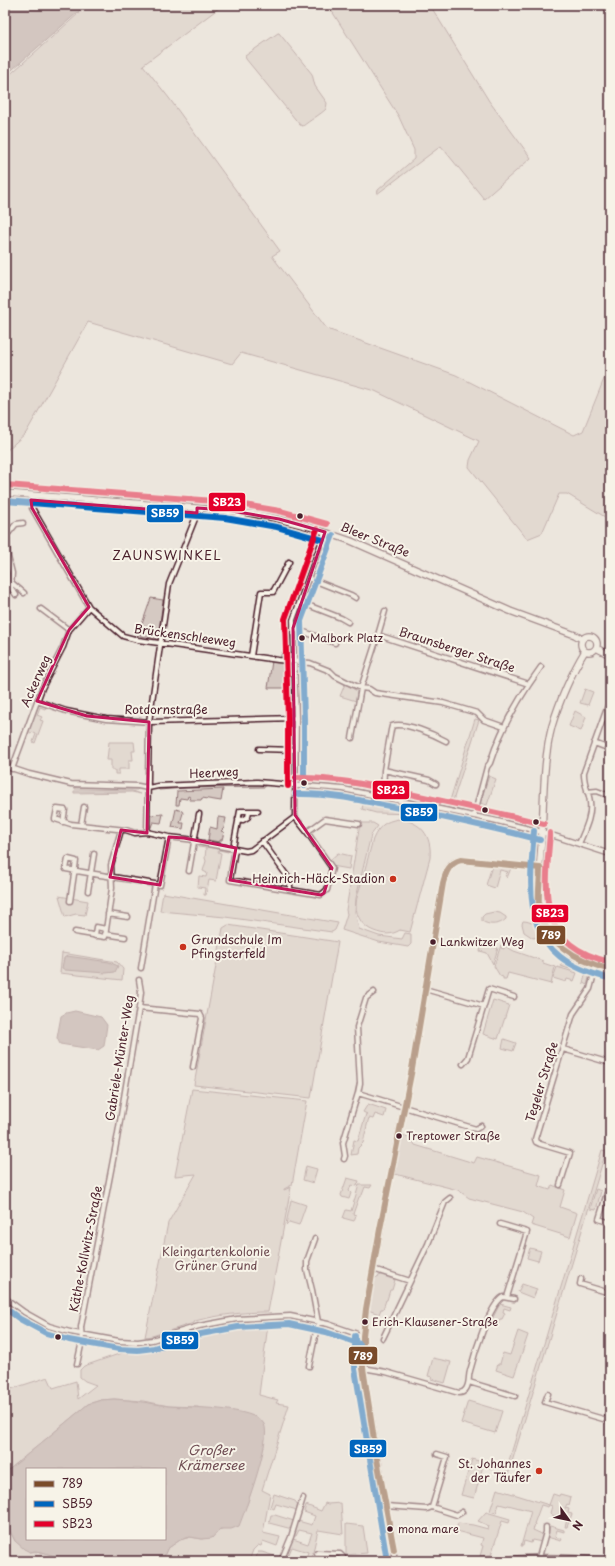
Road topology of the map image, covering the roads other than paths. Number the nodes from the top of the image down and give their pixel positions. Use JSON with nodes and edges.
{"nodes":[{"id":1,"x":5,"y":493,"type":"edge"},
{"id":2,"x":31,"y":498,"type":"junction"},
{"id":3,"x":76,"y":499,"type":"junction"},
{"id":4,"x":71,"y":503,"type":"junction"},
{"id":5,"x":197,"y":510,"type":"junction"},
{"id":6,"x":23,"y":523,"type":"dead end"},
{"id":7,"x":272,"y":527,"type":"dead end"},
{"id":8,"x":325,"y":532,"type":"junction"},
{"id":9,"x":6,"y":535,"type":"edge"},
{"id":10,"x":289,"y":562,"type":"dead end"},
{"id":11,"x":308,"y":578,"type":"junction"},
{"id":12,"x":12,"y":583,"type":"junction"},
{"id":13,"x":24,"y":593,"type":"dead end"},
{"id":14,"x":16,"y":595,"type":"dead end"},
{"id":15,"x":356,"y":598,"type":"dead end"},
{"id":16,"x":300,"y":602,"type":"junction"},
{"id":17,"x":89,"y":607,"type":"junction"},
{"id":18,"x":41,"y":609,"type":"dead end"},
{"id":19,"x":385,"y":611,"type":"dead end"},
{"id":20,"x":348,"y":622,"type":"dead end"},
{"id":21,"x":293,"y":628,"type":"junction"},
{"id":22,"x":69,"y":630,"type":"junction"},
{"id":23,"x":378,"y":635,"type":"junction"},
{"id":24,"x":582,"y":639,"type":"junction"},
{"id":25,"x":160,"y":643,"type":"junction"},
{"id":26,"x":335,"y":643,"type":"dead end"},
{"id":27,"x":596,"y":648,"type":"junction"},
{"id":28,"x":585,"y":651,"type":"junction"},
{"id":29,"x":610,"y":655,"type":"edge"},
{"id":30,"x":251,"y":656,"type":"junction"},
{"id":31,"x":295,"y":661,"type":"junction"},
{"id":32,"x":541,"y":667,"type":"dead end"},
{"id":33,"x":529,"y":684,"type":"junction"},
{"id":34,"x":361,"y":688,"type":"junction"},
{"id":35,"x":610,"y":700,"type":"edge"},
{"id":36,"x":37,"y":701,"type":"junction"},
{"id":37,"x":296,"y":718,"type":"junction"},
{"id":38,"x":149,"y":722,"type":"junction"},
{"id":39,"x":504,"y":726,"type":"junction"},
{"id":40,"x":352,"y":738,"type":"dead end"},
{"id":41,"x":446,"y":741,"type":"dead end"},
{"id":42,"x":594,"y":743,"type":"junction"},
{"id":43,"x":259,"y":749,"type":"dead end"},
{"id":44,"x":610,"y":749,"type":"edge"},
{"id":45,"x":296,"y":750,"type":"junction"},
{"id":46,"x":5,"y":766,"type":"edge"},
{"id":47,"x":12,"y":769,"type":"junction"},
{"id":48,"x":384,"y":770,"type":"junction"},
{"id":49,"x":436,"y":784,"type":"dead end"},
{"id":50,"x":296,"y":786,"type":"junction"},
{"id":51,"x":148,"y":788,"type":"junction"},
{"id":52,"x":587,"y":792,"type":"junction"},
{"id":53,"x":610,"y":796,"type":"edge"},
{"id":54,"x":383,"y":797,"type":"junction"},
{"id":55,"x":84,"y":807,"type":"dead end"},
{"id":56,"x":249,"y":811,"type":"junction"},
{"id":57,"x":258,"y":811,"type":"dead end"},
{"id":58,"x":199,"y":814,"type":"dead end"},
{"id":59,"x":474,"y":816,"type":"junction"},
{"id":60,"x":295,"y":817,"type":"junction"},
{"id":61,"x":238,"y":819,"type":"junction"},
{"id":62,"x":63,"y":822,"type":"dead end"},
{"id":63,"x":359,"y":824,"type":"dead end"},
{"id":64,"x":81,"y":826,"type":"junction"},
{"id":65,"x":121,"y":830,"type":"junction"},
{"id":66,"x":146,"y":832,"type":"junction"},
{"id":67,"x":308,"y":832,"type":"junction"},
{"id":68,"x":542,"y":832,"type":"junction"},
{"id":69,"x":169,"y":837,"type":"junction"},
{"id":70,"x":195,"y":840,"type":"junction"},
{"id":71,"x":262,"y":841,"type":"junction"},
{"id":72,"x":579,"y":844,"type":"junction"},
{"id":73,"x":234,"y":849,"type":"junction"},
{"id":74,"x":94,"y":854,"type":"dead end"},
{"id":75,"x":610,"y":854,"type":"edge"},
{"id":76,"x":540,"y":868,"type":"junction"},
{"id":77,"x":190,"y":871,"type":"dead end"},
{"id":78,"x":91,"y":873,"type":"junction"},
{"id":79,"x":110,"y":876,"type":"junction"},
{"id":80,"x":158,"y":884,"type":"junction"},
{"id":81,"x":290,"y":890,"type":"junction"},
{"id":82,"x":88,"y":891,"type":"dead end"},
{"id":83,"x":70,"y":901,"type":"dead end"},
{"id":84,"x":108,"y":914,"type":"junction"},
{"id":85,"x":128,"y":917,"type":"dead end"},
{"id":86,"x":106,"y":931,"type":"junction"},
{"id":87,"x":75,"y":932,"type":"dead end"},
{"id":88,"x":95,"y":936,"type":"junction"},
{"id":89,"x":125,"y":937,"type":"dead end"},
{"id":90,"x":596,"y":966,"type":"junction"},
{"id":91,"x":141,"y":968,"type":"dead end"},
{"id":92,"x":610,"y":970,"type":"edge"},
{"id":93,"x":139,"y":980,"type":"dead end"},
{"id":94,"x":425,"y":989,"type":"junction"},
{"id":95,"x":374,"y":992,"type":"dead end"},
{"id":96,"x":514,"y":997,"type":"dead end"},
{"id":97,"x":484,"y":1006,"type":"junction"},
{"id":98,"x":139,"y":1008,"type":"junction"},
{"id":99,"x":563,"y":1049,"type":"junction"},
{"id":100,"x":610,"y":1063,"type":"edge"},
{"id":101,"x":463,"y":1064,"type":"dead end"},
{"id":102,"x":193,"y":1067,"type":"dead end"},
{"id":103,"x":358,"y":1093,"type":"junction"},
{"id":104,"x":404,"y":1108,"type":"junction"},
{"id":105,"x":481,"y":1126,"type":"dead end"},
{"id":106,"x":117,"y":1139,"type":"joint"},
{"id":107,"x":344,"y":1159,"type":"dead end"},
{"id":108,"x":560,"y":1185,"type":"dead end"},
{"id":109,"x":607,"y":1193,"type":"dead end"},
{"id":110,"x":450,"y":1198,"type":"dead end"},
{"id":111,"x":610,"y":1222,"type":"edge"},
{"id":112,"x":500,"y":1224,"type":"dead end"},
{"id":113,"x":315,"y":1238,"type":"dead end"},
{"id":114,"x":373,"y":1269,"type":"junction"},
{"id":115,"x":581,"y":1279,"type":"dead end"},
{"id":116,"x":410,"y":1281,"type":"junction"},
{"id":117,"x":610,"y":1293,"type":"edge"},
{"id":118,"x":507,"y":1297,"type":"junction"},
{"id":119,"x":5,"y":1298,"type":"edge"},
{"id":120,"x":514,"y":1299,"type":"dead end"},
{"id":121,"x":318,"y":1322,"type":"junction"},
{"id":122,"x":82,"y":1335,"type":"junction"},
{"id":123,"x":363,"y":1336,"type":"junction"},
{"id":124,"x":383,"y":1338,"type":"dead end"},
{"id":125,"x":77,"y":1364,"type":"dead end"},
{"id":126,"x":309,"y":1366,"type":"dead end"},
{"id":127,"x":363,"y":1368,"type":"junction"},
{"id":128,"x":469,"y":1382,"type":"junction"},
{"id":129,"x":548,"y":1394,"type":"dead end"},
{"id":130,"x":515,"y":1396,"type":"dead end"},
{"id":131,"x":610,"y":1408,"type":"edge"},
{"id":132,"x":608,"y":1421,"type":"edge"},
{"id":133,"x":437,"y":1454,"type":"dead end"},
{"id":134,"x":303,"y":1498,"type":"dead end"},
{"id":135,"x":386,"y":1506,"type":"junction"},
{"id":136,"x":432,"y":1507,"type":"junction"},
{"id":137,"x":462,"y":1512,"type":"dead end"},
{"id":138,"x":546,"y":1527,"type":"dead end"},
{"id":139,"x":317,"y":1553,"type":"dead end"},
{"id":140,"x":538,"y":1559,"type":"edge"},
{"id":141,"x":600,"y":1560,"type":"edge"},
{"id":142,"x":282,"y":1561,"type":"edge"},
{"id":143,"x":343,"y":1561,"type":"edge"},
{"id":144,"x":395,"y":1561,"type":"edge"},
{"id":145,"x":497,"y":1561,"type":"edge"},
{"id":146,"x":609,"y":1561,"type":"edge"}],
"edges":[{"from":1,"to":2,"type":"street","name":"Bleer Straße"},
{"from":2,"to":3,"type":"street","name":"Bleer Straße"},
{"from":2,"to":4,"type":"street","name":"Bleer Straße"},
{"from":2,"to":17,"type":"street","name":"Brückenschleeweg"},
{"from":3,"to":4,"type":"street"},
{"from":3,"to":5,"type":"street","name":"Bleer Straße"},
{"from":4,"to":5,"type":"street","name":"Bleer Straße"},
{"from":5,"to":7,"type":"street","name":"Bleer Straße"},
{"from":5,"to":8,"type":"street","name":"Bleer Straße"},
{"from":5,"to":25,"type":"street"},
{"from":6,"to":9,"type":"street"},
{"from":8,"to":11,"type":"street"},
{"from":8,"to":24,"type":"street","name":"Bleer Straße"},
{"from":9,"to":12,"type":"street"},
{"from":10,"to":30,"type":"street"},
{"from":11,"to":15,"type":"street"},
{"from":11,"to":16,"type":"street"},
{"from":12,"to":13,"type":"street"},
{"from":12,"to":14,"type":"street"},
{"from":16,"to":20,"type":"street"},
{"from":16,"to":21,"type":"street"},
{"from":17,"to":22,"type":"street","name":"Ackerweg"},
{"from":17,"to":25,"type":"street","name":"Brückenschleeweg"},
{"from":18,"to":22,"type":"street"},
{"from":19,"to":23,"type":"street"},
{"from":21,"to":26,"type":"street"},
{"from":21,"to":31,"type":"street"},
{"from":22,"to":36,"type":"street","name":"Ackerweg"},
{"from":23,"to":33,"type":"street","name":"Braunsberger Straße"},
{"from":23,"to":34,"type":"street"},
{"from":24,"to":27,"type":"street"},
{"from":24,"to":28,"type":"street"},
{"from":25,"to":30,"type":"street","name":"Brückenschleeweg"},
{"from":25,"to":38,"type":"street"},
{"from":27,"to":28,"type":"street"},
{"from":27,"to":29,"type":"street"},
{"from":28,"to":68,"type":"street"},
{"from":30,"to":31,"type":"street","name":"Brückenschleeweg"},
{"from":31,"to":34,"type":"street","name":"Brückenschleeweg"},
{"from":31,"to":37,"type":"street"},
{"from":32,"to":33,"type":"street"},
{"from":33,"to":39,"type":"street"},
{"from":34,"to":39,"type":"street","name":"Brückenschleeweg"},
{"from":34,"to":40,"type":"street"},
{"from":35,"to":42,"type":"street"},
{"from":36,"to":38,"type":"street","name":"Rotdornstraße"},
{"from":36,"to":47,"type":"street","name":"Ackerweg"},
{"from":37,"to":38,"type":"street","name":"Rotdornstraße"},
{"from":37,"to":45,"type":"street"},
{"from":38,"to":51,"type":"street"},
{"from":39,"to":59,"type":"street"},
{"from":41,"to":48,"type":"street"},
{"from":42,"to":44,"type":"street"},
{"from":42,"to":52,"type":"street"},
{"from":43,"to":45,"type":"street"},
{"from":45,"to":50,"type":"street"},
{"from":46,"to":47,"type":"street","name":"Heerweg"},
{"from":47,"to":51,"type":"street","name":"Heerweg"},
{"from":48,"to":49,"type":"street"},
{"from":48,"to":54,"type":"street"},
{"from":50,"to":51,"type":"street","name":"Heerweg"},
{"from":50,"to":54,"type":"street","name":"Heerweg"},
{"from":50,"to":60,"type":"street"},
{"from":51,"to":66,"type":"street"},
{"from":52,"to":53,"type":"street"},
{"from":52,"to":72,"type":"street"},
{"from":54,"to":59,"type":"street","name":"Heerweg"},
{"from":55,"to":64,"type":"street"},
{"from":56,"to":57,"type":"street"},
{"from":56,"to":61,"type":"street"},
{"from":56,"to":61,"type":"street"},
{"from":58,"to":70,"type":"street"},
{"from":59,"to":68,"type":"street","name":"Heerweg"},
{"from":60,"to":67,"type":"street"},
{"from":60,"to":71,"type":"street"},
{"from":61,"to":73,"type":"street"},
{"from":62,"to":64,"type":"street"},
{"from":63,"to":67,"type":"street"},
{"from":64,"to":65,"type":"street"},
{"from":65,"to":66,"type":"street"},
{"from":65,"to":79,"type":"street"},
{"from":66,"to":69,"type":"street"},
{"from":67,"to":81,"type":"street"},
{"from":68,"to":72,"type":"street","name":"Heerweg"},
{"from":68,"to":76,"type":"street"},
{"from":69,"to":70,"type":"street"},
{"from":69,"to":80,"type":"street"},
{"from":70,"to":73,"type":"street"},
{"from":70,"to":77,"type":"street"},
{"from":71,"to":73,"type":"street"},
{"from":71,"to":81,"type":"street"},
{"from":72,"to":75,"type":"street","name":"Heerweg"},
{"from":73,"to":81,"type":"street"},
{"from":74,"to":78,"type":"street"},
{"from":76,"to":90,"type":"street"},
{"from":76,"to":94,"type":"street"},
{"from":78,"to":79,"type":"street"},
{"from":78,"to":82,"type":"street"},
{"from":78,"to":83,"type":"street"},
{"from":79,"to":80,"type":"street"},
{"from":79,"to":84,"type":"street"},
{"from":80,"to":91,"type":"street"},
{"from":84,"to":85,"type":"street"},
{"from":84,"to":86,"type":"street"},
{"from":86,"to":88,"type":"street"},
{"from":86,"to":88,"type":"street"},
{"from":86,"to":89,"type":"street"},
{"from":87,"to":88,"type":"street"},
{"from":90,"to":92,"type":"street"},
{"from":90,"to":99,"type":"street","name":"Tegeler Straße"},
{"from":93,"to":98,"type":"street","name":"Gabriele-Münter-Weg"},
{"from":94,"to":97,"type":"street"},
{"from":94,"to":104,"type":"street"},
{"from":95,"to":103,"type":"street"},
{"from":96,"to":97,"type":"street"},
{"from":97,"to":101,"type":"street"},
{"from":98,"to":102,"type":"street"},
{"from":98,"to":106,"type":"street","name":"Gabriele-Münter-Weg"},
{"from":99,"to":100,"type":"street"},
{"from":99,"to":108,"type":"street","name":"Tegeler Straße"},
{"from":103,"to":104,"type":"street"},
{"from":103,"to":107,"type":"street"},
{"from":104,"to":105,"type":"street"},
{"from":104,"to":114,"type":"street"},
{"from":106,"to":122,"type":"street","name":"Käthe-Kollwitz-Straße"},
{"from":109,"to":111,"type":"street"},
{"from":110,"to":116,"type":"street"},
{"from":112,"to":118,"type":"street"},
{"from":113,"to":121,"type":"street"},
{"from":114,"to":116,"type":"street"},
{"from":114,"to":123,"type":"street"},
{"from":115,"to":117,"type":"street"},
{"from":116,"to":124,"type":"street"},
{"from":118,"to":120,"type":"street"},
{"from":118,"to":128,"type":"street"},
{"from":119,"to":122,"type":"street"},
{"from":121,"to":122,"type":"street"},
{"from":121,"to":123,"type":"street"},
{"from":121,"to":126,"type":"street"},
{"from":122,"to":125,"type":"street","name":"Käthe-Kollwitz-Straße"},
{"from":123,"to":127,"type":"street"},
{"from":127,"to":128,"type":"street"},
{"from":127,"to":135,"type":"street"},
{"from":128,"to":130,"type":"street"},
{"from":129,"to":132,"type":"street"},
{"from":131,"to":132,"type":"street"},
{"from":133,"to":136,"type":"street"},
{"from":134,"to":142,"type":"street"},
{"from":135,"to":136,"type":"street"},
{"from":135,"to":144,"type":"street"},
{"from":136,"to":137,"type":"street"},
{"from":138,"to":140,"type":"street"},
{"from":139,"to":143,"type":"street"},
{"from":140,"to":141,"type":"street"},
{"from":140,"to":145,"type":"street"},
{"from":141,"to":146,"type":"street"}]}
